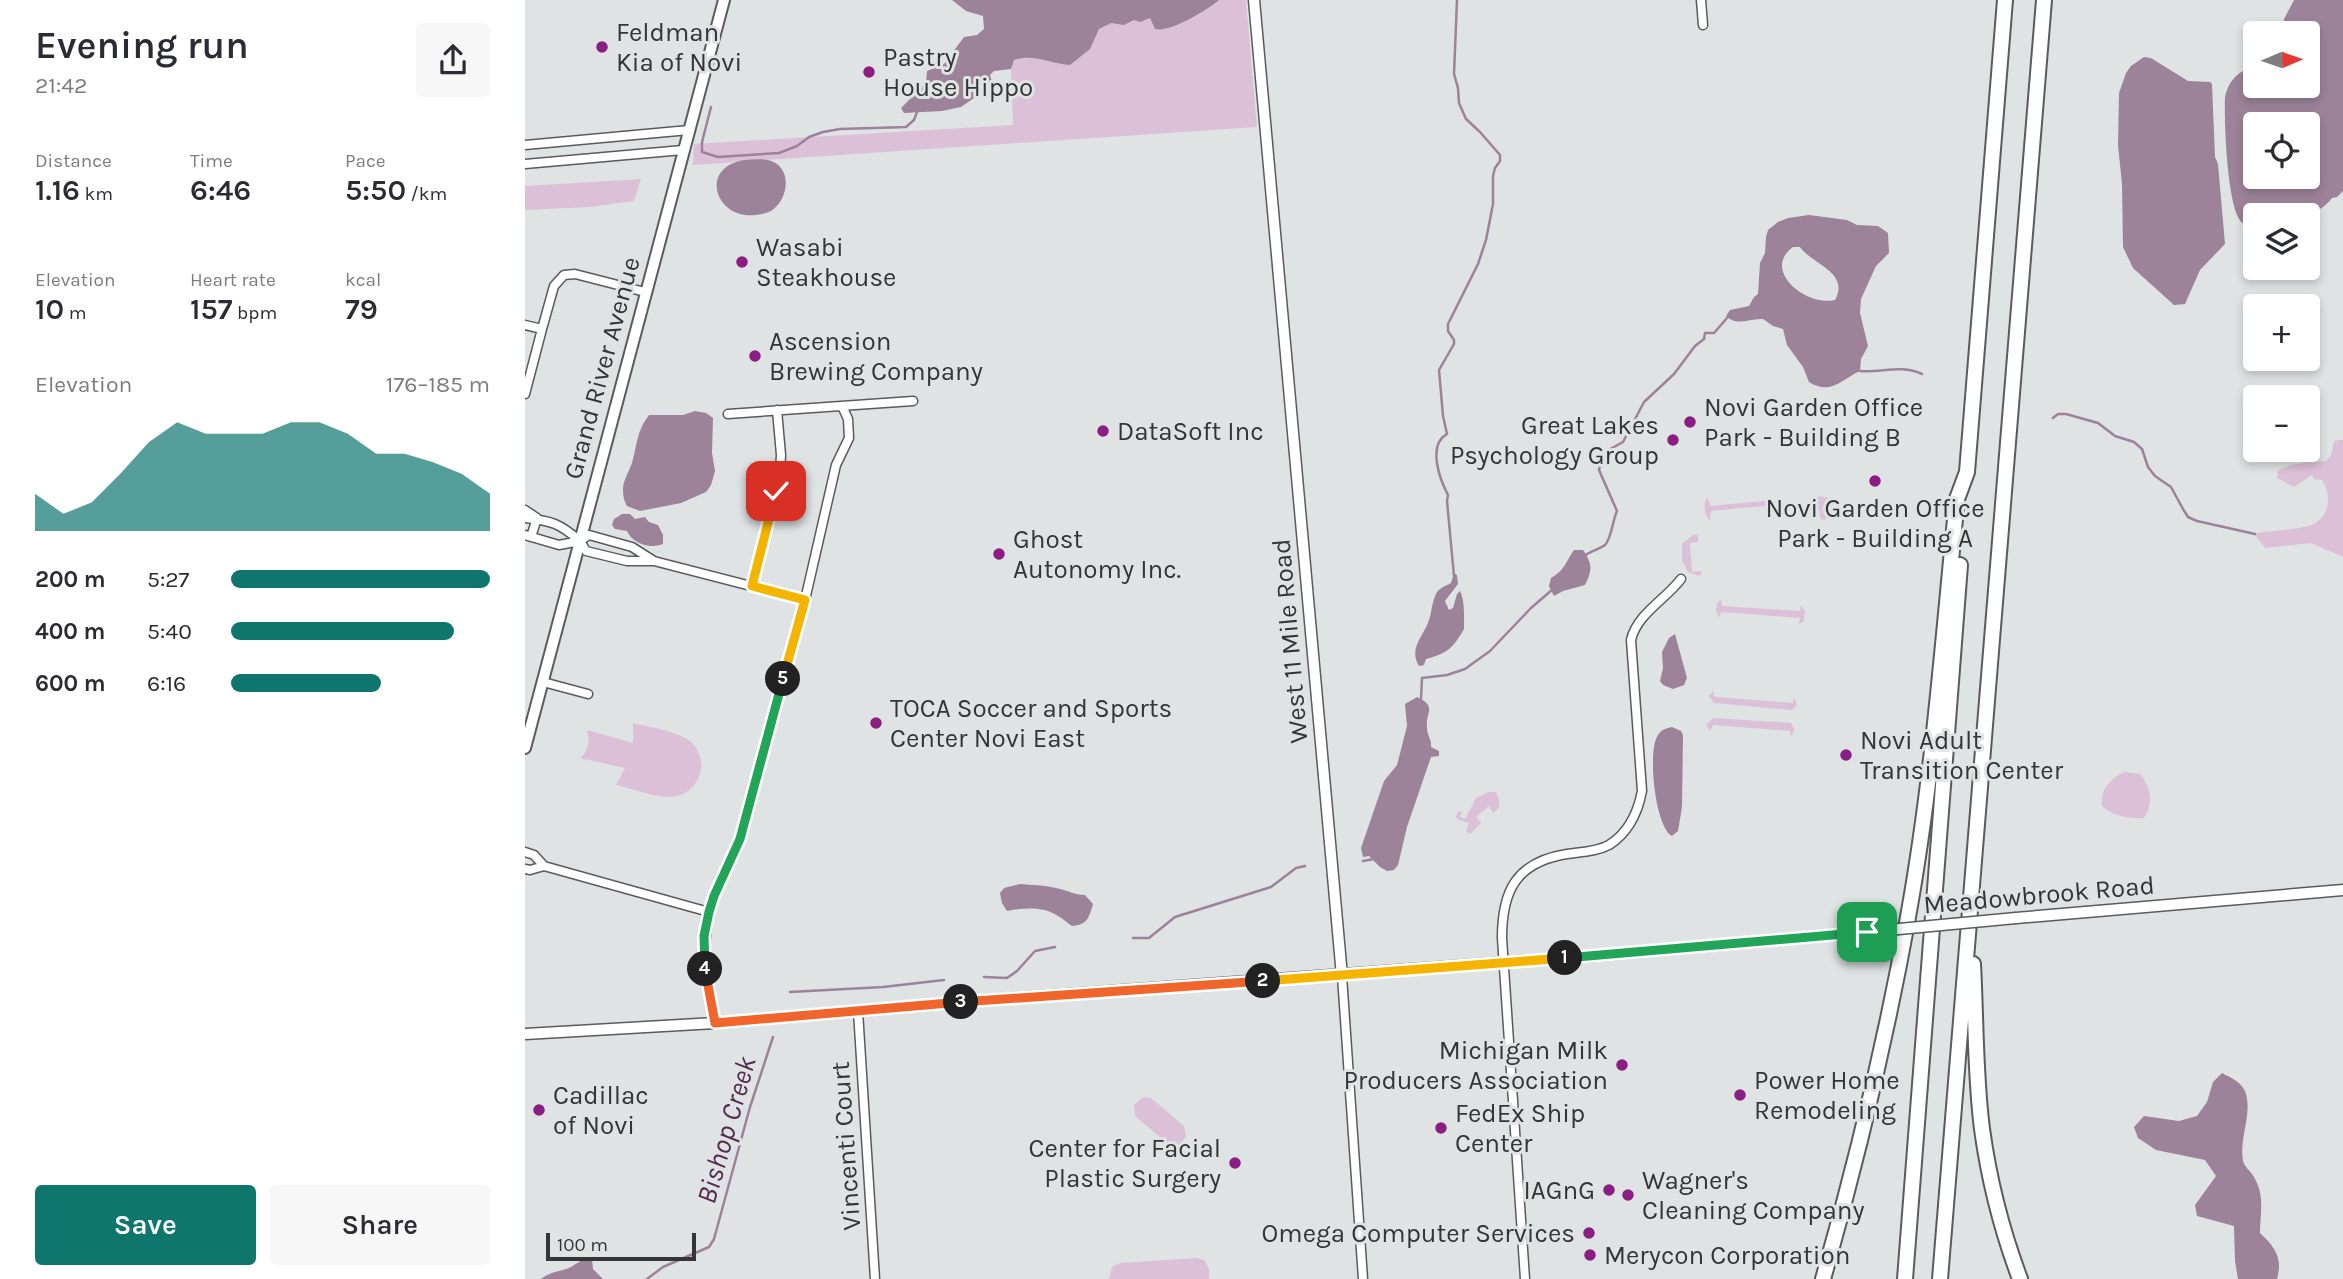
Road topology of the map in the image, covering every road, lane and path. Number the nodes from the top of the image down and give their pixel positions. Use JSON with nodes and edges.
{"nodes":[{"id":1,"x":724,"y":0,"type":"edge"},
{"id":2,"x":1254,"y":0,"type":"edge"},
{"id":3,"x":1701,"y":0,"type":"edge"},
{"id":4,"x":2005,"y":0,"type":"edge"},
{"id":5,"x":2043,"y":0,"type":"edge"},
{"id":6,"x":1703,"y":25,"type":"dead end"},
{"id":7,"x":689,"y":130,"type":"junction"},
{"id":8,"x":525,"y":145,"type":"edge"},
{"id":9,"x":683,"y":150,"type":"junction"},
{"id":10,"x":525,"y":164,"type":"edge"},
{"id":11,"x":645,"y":292,"type":"junction"},
{"id":12,"x":525,"y":325,"type":"edge"},
{"id":13,"x":542,"y":329,"type":"junction"},
{"id":14,"x":528,"y":372,"type":"edge"},
{"id":15,"x":525,"y":394,"type":"edge"},
{"id":16,"x":913,"y":401,"type":"dead end"},
{"id":17,"x":842,"y":406,"type":"junction"},
{"id":18,"x":778,"y":410,"type":"junction"},
{"id":19,"x":729,"y":414,"type":"dead end"},
{"id":20,"x":1967,"y":472,"type":"junction"},
{"id":21,"x":525,"y":510,"type":"edge"},
{"id":22,"x":525,"y":518,"type":"edge"},
{"id":23,"x":537,"y":518,"type":"junction"},
{"id":24,"x":528,"y":536,"type":"edge"},
{"id":25,"x":583,"y":546,"type":"junction"},
{"id":26,"x":655,"y":561,"type":"junction"},
{"id":27,"x":1681,"y":579,"type":"dead end"},
{"id":28,"x":752,"y":586,"type":"junction"},
{"id":29,"x":805,"y":600,"type":"junction"},
{"id":30,"x":543,"y":682,"type":"junction"},
{"id":31,"x":588,"y":694,"type":"dead end"},
{"id":32,"x":525,"y":748,"type":"edge"},
{"id":33,"x":525,"y":852,"type":"edge"},
{"id":34,"x":544,"y":866,"type":"junction"},
{"id":35,"x":525,"y":869,"type":"edge"},
{"id":36,"x":2343,"y":890,"type":"edge"},
{"id":37,"x":709,"y":912,"type":"junction"},
{"id":38,"x":1970,"y":916,"type":"junction"},
{"id":39,"x":1504,"y":963,"type":"junction"},
{"id":40,"x":1342,"y":976,"type":"junction"},
{"id":41,"x":858,"y":1011,"type":"junction"},
{"id":42,"x":715,"y":1023,"type":"junction"},
{"id":43,"x":525,"y":1034,"type":"edge"},
{"id":44,"x":875,"y":1279,"type":"edge"},
{"id":45,"x":1363,"y":1279,"type":"edge"},
{"id":46,"x":1525,"y":1279,"type":"edge"},
{"id":47,"x":1823,"y":1279,"type":"edge"},
{"id":48,"x":1905,"y":1279,"type":"edge"},
{"id":49,"x":1940,"y":1279,"type":"edge"},
{"id":50,"x":2020,"y":1279,"type":"edge"}],
"edges":[{"from":1,"to":7,"type":"main road","name":"Grand River Avenue"},
{"from":2,"to":40,"type":"street","name":"West 11 Mile Road"},
{"from":3,"to":6,"type":"street"},
{"from":4,"to":20,"type":"highway"},
{"from":5,"to":38,"type":"highway"},
{"from":7,"to":8,"type":"street"},
{"from":7,"to":9,"type":"main road","name":"Grand River Avenue"},
{"from":9,"to":10,"type":"street"},
{"from":9,"to":11,"type":"main road","name":"Grand River Avenue"},
{"from":11,"to":13,"type":"street"},
{"from":11,"to":25,"type":"main road","name":"Grand River Avenue"},
{"from":12,"to":13,"type":"street"},
{"from":13,"to":14,"type":"street"},
{"from":14,"to":15,"type":"street"},
{"from":16,"to":17,"type":"street"},
{"from":17,"to":18,"type":"street"},
{"from":17,"to":29,"type":"street"},
{"from":18,"to":19,"type":"street"},
{"from":18,"to":28,"type":"street"},
{"from":20,"to":47,"type":"highway"},
{"from":20,"to":48,"type":"highway"},
{"from":21,"to":23,"type":"street"},
{"from":22,"to":23,"type":"street"},
{"from":23,"to":24,"type":"street"},
{"from":23,"to":25,"type":"street"},
{"from":24,"to":25,"type":"street"},
{"from":25,"to":26,"type":"street"},
{"from":25,"to":26,"type":"street"},
{"from":25,"to":30,"type":"main road","name":"Grand River Avenue"},
{"from":26,"to":28,"type":"street"},
{"from":27,"to":39,"type":"street"},
{"from":28,"to":29,"type":"street"},
{"from":29,"to":37,"type":"street"},
{"from":30,"to":31,"type":"street"},
{"from":30,"to":32,"type":"main road","name":"Grand River Avenue"},
{"from":33,"to":34,"type":"street"},
{"from":34,"to":35,"type":"street"},
{"from":34,"to":37,"type":"street"},
{"from":36,"to":39,"type":"street","name":"Meadowbrook Road","bridge":true},
{"from":37,"to":42,"type":"street"},
{"from":38,"to":49,"type":"highway"},
{"from":38,"to":50,"type":"highway"},
{"from":39,"to":40,"type":"street","name":"Meadowbrook Road"},
{"from":39,"to":46,"type":"street"},
{"from":40,"to":41,"type":"street","name":"Meadowbrook Road"},
{"from":40,"to":45,"type":"street","name":"West 11 Mile Road"},
{"from":41,"to":42,"type":"street","name":"Meadowbrook Road"},
{"from":41,"to":44,"type":"street","name":"Vincenti Court"},
{"from":42,"to":43,"type":"street","name":"Meadowbrook Road"}]}
